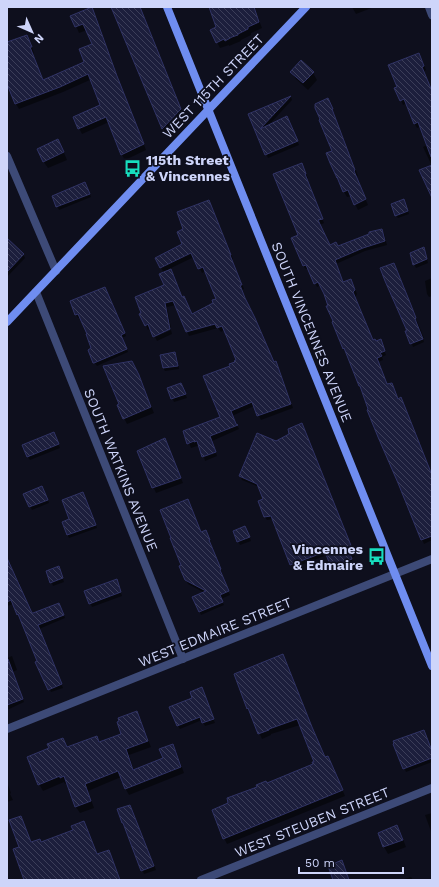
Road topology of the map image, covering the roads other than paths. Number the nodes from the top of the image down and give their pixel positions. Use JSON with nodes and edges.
{"nodes":[{"id":1,"x":167,"y":7,"type":"edge"},
{"id":2,"x":306,"y":7,"type":"edge"},
{"id":3,"x":429,"y":7,"type":"edge"},
{"id":4,"x":432,"y":15,"type":"edge"},
{"id":5,"x":209,"y":110,"type":"junction"},
{"id":6,"x":7,"y":156,"type":"edge"},
{"id":7,"x":56,"y":271,"type":"junction"},
{"id":8,"x":36,"y":292,"type":"junction"},
{"id":9,"x":7,"y":322,"type":"edge"},
{"id":10,"x":432,"y":559,"type":"edge"},
{"id":11,"x":395,"y":574,"type":"junction"},
{"id":12,"x":183,"y":658,"type":"junction"},
{"id":13,"x":432,"y":666,"type":"edge"},
{"id":14,"x":7,"y":729,"type":"edge"},
{"id":15,"x":432,"y":788,"type":"edge"},
{"id":16,"x":201,"y":880,"type":"edge"}],
"edges":[{"from":1,"to":5,"type":"main road","name":"SOUTH VINCENNES AVENUE"},
{"from":2,"to":5,"type":"main road","name":"WEST 115TH STREET"},
{"from":3,"to":4,"type":"street"},
{"from":5,"to":7,"type":"main road","name":"WEST 115TH STREET"},
{"from":5,"to":11,"type":"main road","name":"SOUTH VINCENNES AVENUE"},
{"from":6,"to":7,"type":"street"},
{"from":7,"to":8,"type":"main road","name":"WEST 115TH STREET"},
{"from":8,"to":9,"type":"main road","name":"WEST 115TH STREET"},
{"from":8,"to":12,"type":"street","name":"SOUTH WATKINS AVENUE"},
{"from":10,"to":11,"type":"street","name":"WEST EDMAIRE STREET"},
{"from":11,"to":12,"type":"street","name":"WEST EDMAIRE STREET"},
{"from":11,"to":13,"type":"main road","name":"SOUTH VINCENNES AVENUE"},
{"from":12,"to":14,"type":"street","name":"WEST EDMAIRE STREET"},
{"from":15,"to":16,"type":"street","name":"WEST STEUBEN STREET"}]}
